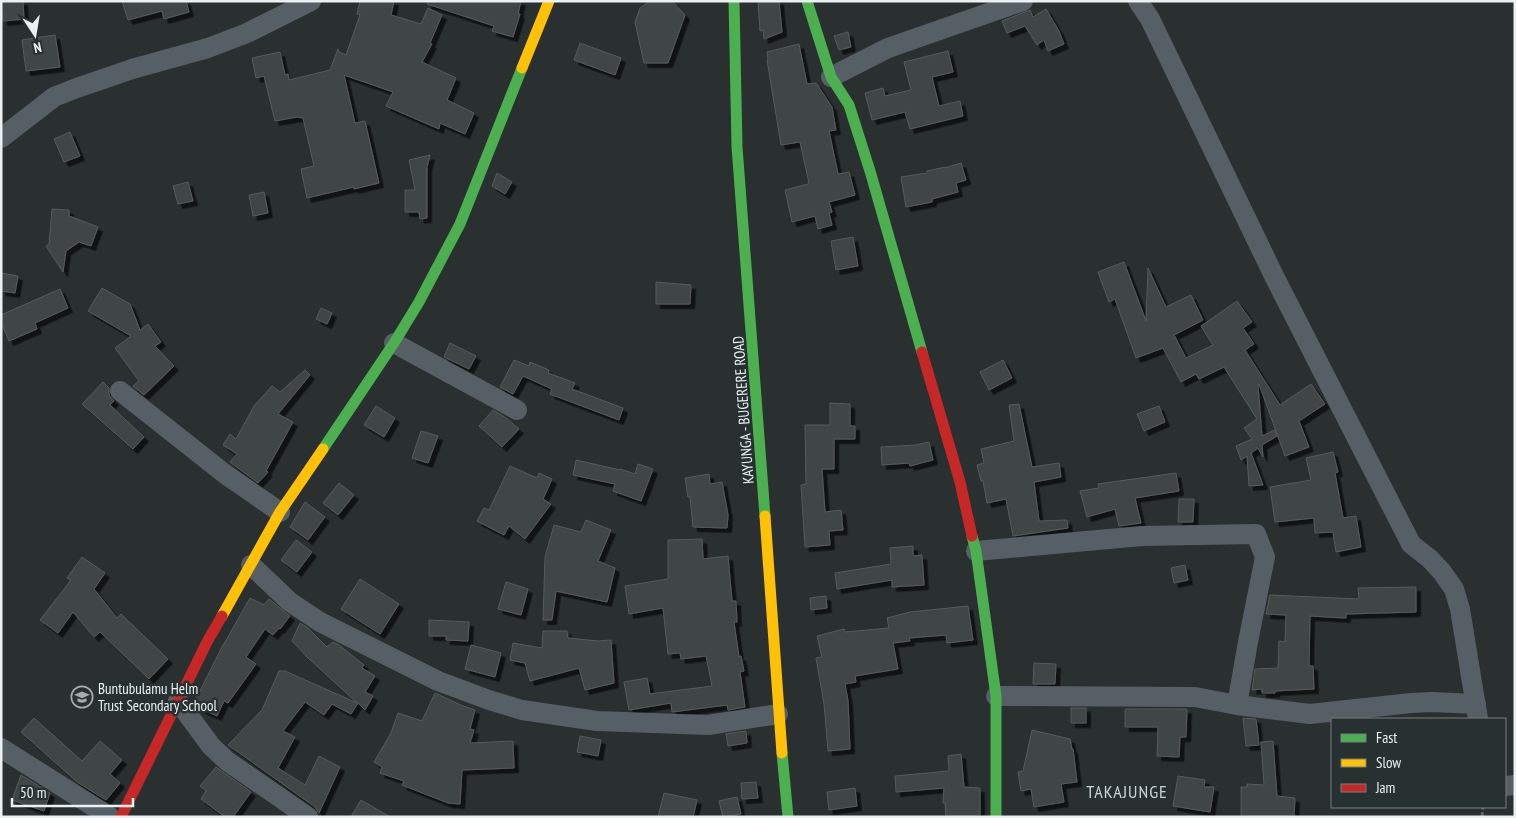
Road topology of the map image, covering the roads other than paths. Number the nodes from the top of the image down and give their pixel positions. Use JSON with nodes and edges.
{"nodes":[{"id":1,"x":311,"y":1,"type":"edge"},
{"id":2,"x":549,"y":1,"type":"edge"},
{"id":3,"x":734,"y":1,"type":"edge"},
{"id":4,"x":807,"y":1,"type":"edge"},
{"id":5,"x":1023,"y":1,"type":"edge"},
{"id":6,"x":1138,"y":1,"type":"edge"},
{"id":7,"x":831,"y":77,"type":"junction"},
{"id":8,"x":1,"y":138,"type":"edge"},
{"id":9,"x":394,"y":343,"type":"junction"},
{"id":10,"x":120,"y":391,"type":"dead end"},
{"id":11,"x":517,"y":410,"type":"dead end"},
{"id":12,"x":280,"y":512,"type":"junction"},
{"id":13,"x":976,"y":551,"type":"junction"},
{"id":14,"x":251,"y":566,"type":"junction"},
{"id":15,"x":996,"y":696,"type":"junction"},
{"id":16,"x":178,"y":701,"type":"junction"},
{"id":17,"x":1237,"y":705,"type":"junction"},
{"id":18,"x":1477,"y":712,"type":"edge"},
{"id":19,"x":778,"y":714,"type":"junction"},
{"id":20,"x":1,"y":748,"type":"edge"},
{"id":21,"x":110,"y":817,"type":"edge"},
{"id":22,"x":121,"y":817,"type":"edge"},
{"id":23,"x":308,"y":817,"type":"edge"},
{"id":24,"x":788,"y":817,"type":"edge"},
{"id":25,"x":996,"y":817,"type":"edge"}],
"edges":[{"from":1,"to":8,"type":"street"},
{"from":2,"to":9,"type":"street"},
{"from":3,"to":19,"type":"street","name":"KAYUNGA - BUGERERE ROAD"},
{"from":4,"to":7,"type":"street"},
{"from":5,"to":7,"type":"street"},
{"from":6,"to":18,"type":"street"},
{"from":7,"to":13,"type":"street"},
{"from":9,"to":11,"type":"street"},
{"from":9,"to":12,"type":"street"},
{"from":10,"to":12,"type":"street"},
{"from":12,"to":14,"type":"street"},
{"from":13,"to":15,"type":"street"},
{"from":13,"to":17,"type":"street"},
{"from":14,"to":16,"type":"street"},
{"from":14,"to":19,"type":"street"},
{"from":15,"to":17,"type":"street"},
{"from":15,"to":25,"type":"street"},
{"from":16,"to":22,"type":"street"},
{"from":16,"to":23,"type":"street"},
{"from":17,"to":18,"type":"street"},
{"from":19,"to":24,"type":"street","name":"KAYUNGA - BUGERERE ROAD"},
{"from":20,"to":21,"type":"street"}]}
